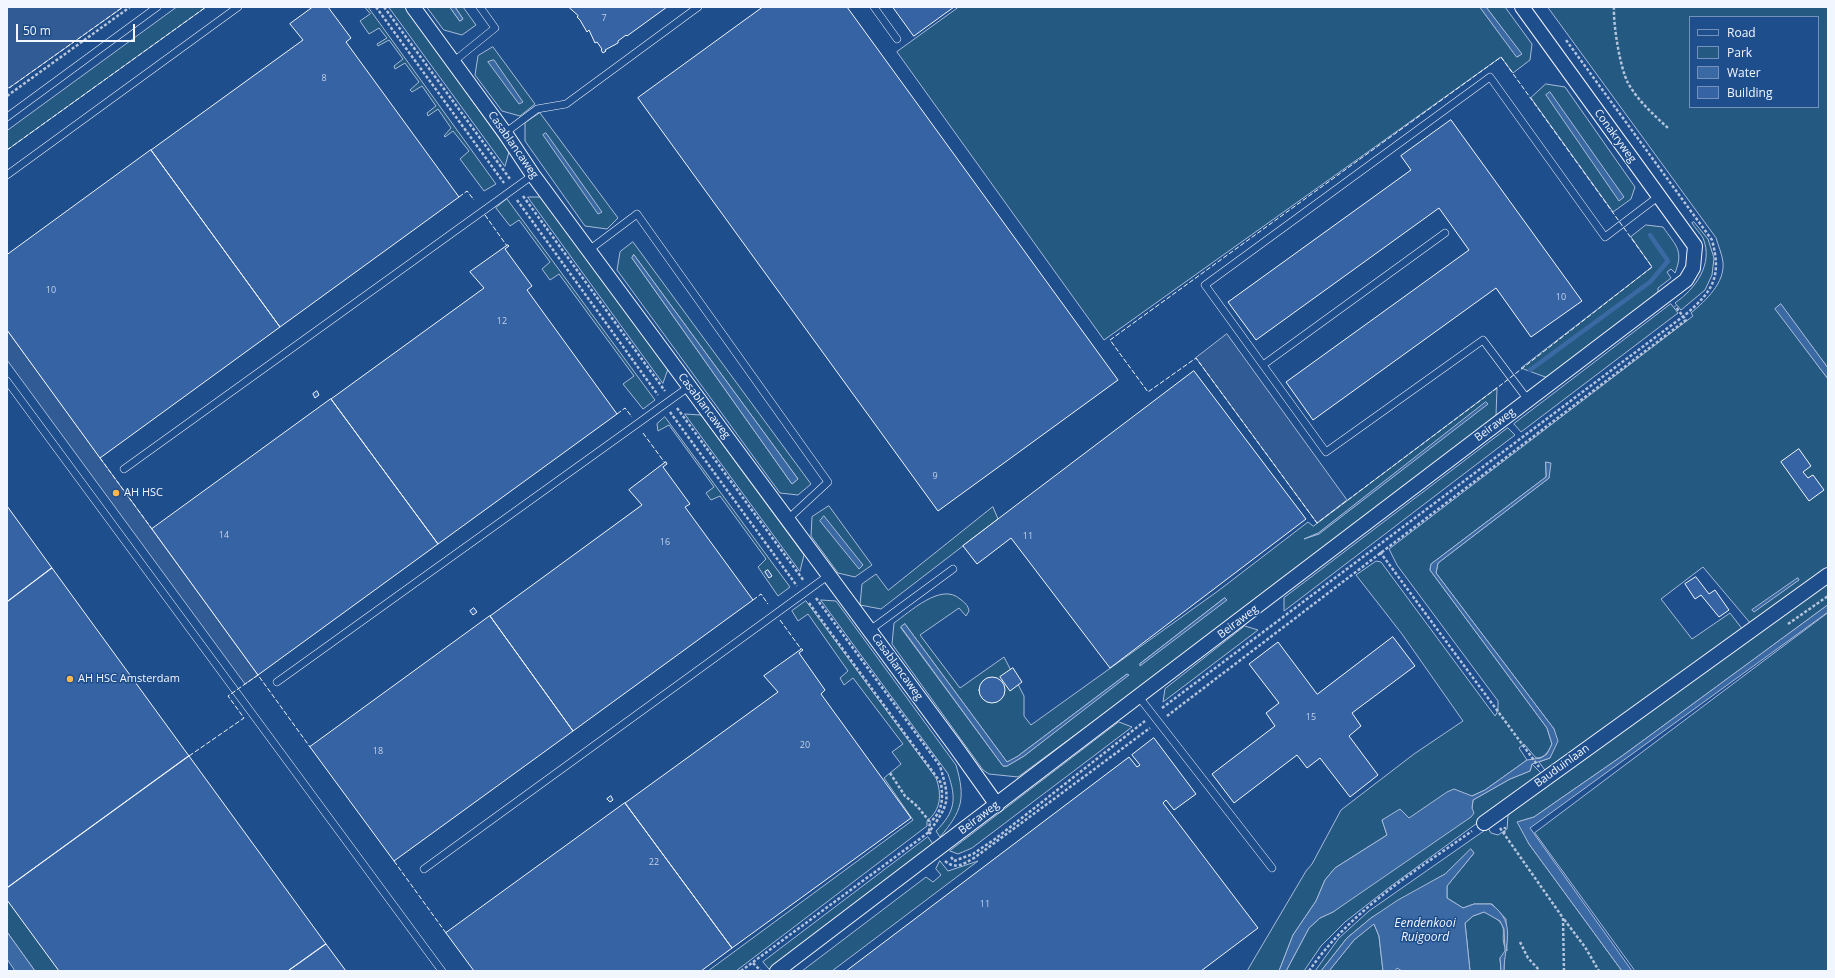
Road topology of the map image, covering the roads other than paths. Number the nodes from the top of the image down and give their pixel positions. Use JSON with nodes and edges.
{"nodes":[{"id":1,"x":157,"y":7,"type":"edge"},
{"id":2,"x":238,"y":7,"type":"edge"},
{"id":3,"x":412,"y":7,"type":"edge"},
{"id":4,"x":480,"y":7,"type":"edge"},
{"id":5,"x":698,"y":7,"type":"edge"},
{"id":6,"x":874,"y":7,"type":"edge"},
{"id":7,"x":1522,"y":7,"type":"edge"},
{"id":8,"x":897,"y":39,"type":"dead end"},
{"id":9,"x":453,"y":62,"type":"junction"},
{"id":10,"x":7,"y":117,"type":"edge"},
{"id":11,"x":505,"y":133,"type":"junction"},
{"id":12,"x":7,"y":175,"type":"edge"},
{"id":13,"x":533,"y":175,"type":"junction"},
{"id":14,"x":1659,"y":196,"type":"junction"},
{"id":15,"x":1445,"y":233,"type":"dead end"},
{"id":16,"x":589,"y":250,"type":"junction"},
{"id":17,"x":1693,"y":268,"type":"joint"},
{"id":18,"x":1263,"y":365,"type":"junction"},
{"id":19,"x":7,"y":380,"type":"edge"},
{"id":20,"x":690,"y":386,"type":"junction"},
{"id":21,"x":1528,"y":400,"type":"junction"},
{"id":22,"x":124,"y":470,"type":"dead end"},
{"id":23,"x":788,"y":519,"type":"junction"},
{"id":24,"x":953,"y":569,"type":"dead end"},
{"id":25,"x":830,"y":575,"type":"junction"},
{"id":26,"x":1828,"y":575,"type":"edge"},
{"id":27,"x":870,"y":630,"type":"junction"},
{"id":28,"x":278,"y":682,"type":"dead end"},
{"id":29,"x":1139,"y":697,"type":"junction"},
{"id":30,"x":997,"y":805,"type":"junction"},
{"id":31,"x":1484,"y":823,"type":"road end"},
{"id":32,"x":1272,"y":868,"type":"dead end"},
{"id":33,"x":424,"y":869,"type":"dead end"},
{"id":34,"x":442,"y":971,"type":"edge"},
{"id":35,"x":777,"y":971,"type":"edge"}],
"edges":[{"from":1,"to":10,"type":"lane"},
{"from":2,"to":12,"type":"lane"},
{"from":3,"to":9,"type":"street","name":"Casablancaweg"},
{"from":4,"to":9,"type":"lane"},
{"from":5,"to":11,"type":"lane"},
{"from":6,"to":8,"type":"lane"},
{"from":7,"to":14,"type":"street","name":"Conakryweg"},
{"from":9,"to":11,"type":"street","name":"Casablancaweg"},
{"from":11,"to":13,"type":"street","name":"Casablancaweg"},
{"from":13,"to":16,"type":"street","name":"Casablancaweg"},
{"from":13,"to":22,"type":"lane"},
{"from":14,"to":17,"type":"street","name":"Conakryweg"},
{"from":14,"to":18,"type":"lane"},
{"from":15,"to":18,"type":"lane"},
{"from":16,"to":20,"type":"street","name":"Casablancaweg"},
{"from":16,"to":23,"type":"lane"},
{"from":17,"to":21,"type":"street","name":"Beiraweg"},
{"from":18,"to":21,"type":"lane"},
{"from":19,"to":34,"type":"lane"},
{"from":20,"to":23,"type":"street","name":"Casablancaweg"},
{"from":20,"to":28,"type":"lane"},
{"from":21,"to":29,"type":"street","name":"Beiraweg"},
{"from":23,"to":25,"type":"street","name":"Casablancaweg"},
{"from":24,"to":27,"type":"lane"},
{"from":25,"to":27,"type":"street","name":"Casablancaweg"},
{"from":25,"to":33,"type":"lane"},
{"from":26,"to":31,"type":"street","name":"Bauduinlaan"},
{"from":27,"to":30,"type":"street","name":"Casablancaweg"},
{"from":29,"to":30,"type":"street","name":"Beiraweg"},
{"from":29,"to":32,"type":"lane"},
{"from":30,"to":35,"type":"street","name":"Beiraweg"}]}
